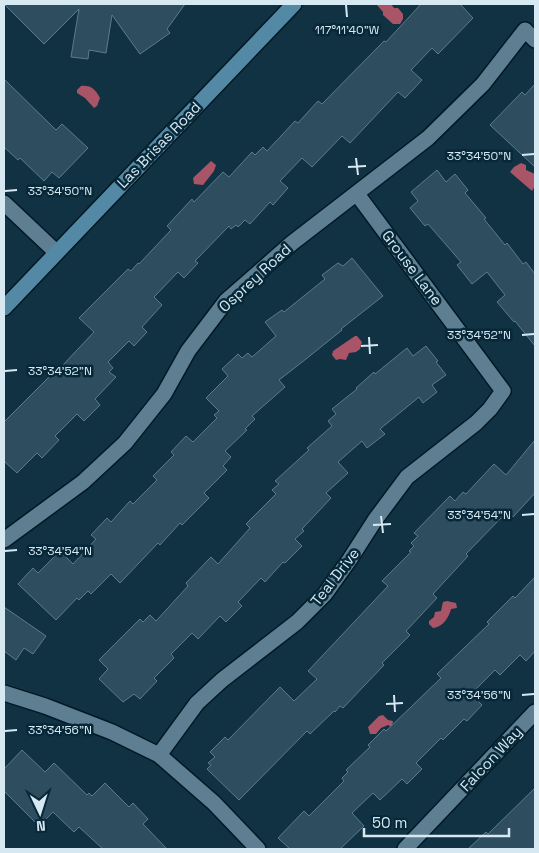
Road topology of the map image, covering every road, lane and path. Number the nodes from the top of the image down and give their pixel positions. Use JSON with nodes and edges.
{"nodes":[{"id":1,"x":294,"y":4,"type":"edge"},
{"id":2,"x":530,"y":35,"type":"edge"},
{"id":3,"x":357,"y":194,"type":"junction"},
{"id":4,"x":4,"y":203,"type":"edge"},
{"id":5,"x":56,"y":252,"type":"junction"},
{"id":6,"x":4,"y":308,"type":"edge"},
{"id":7,"x":503,"y":391,"type":"joint"},
{"id":8,"x":4,"y":540,"type":"edge"},
{"id":9,"x":4,"y":693,"type":"edge"},
{"id":10,"x":535,"y":712,"type":"edge"},
{"id":11,"x":159,"y":755,"type":"junction"},
{"id":12,"x":258,"y":849,"type":"edge"},
{"id":13,"x":405,"y":849,"type":"edge"}],
"edges":[{"from":1,"to":5,"type":"street","name":"Las Brisas Road"},
{"from":2,"to":3,"type":"street","name":"Osprey Road"},
{"from":3,"to":7,"type":"street","name":"Grouse Lane"},
{"from":3,"to":8,"type":"street","name":"Osprey Road"},
{"from":4,"to":5,"type":"street"},
{"from":5,"to":6,"type":"street","name":"Las Brisas Road"},
{"from":7,"to":11,"type":"street","name":"Teal Drive"},
{"from":9,"to":11,"type":"street"},
{"from":10,"to":13,"type":"street","name":"Falcon Way"},
{"from":11,"to":12,"type":"street"}]}
